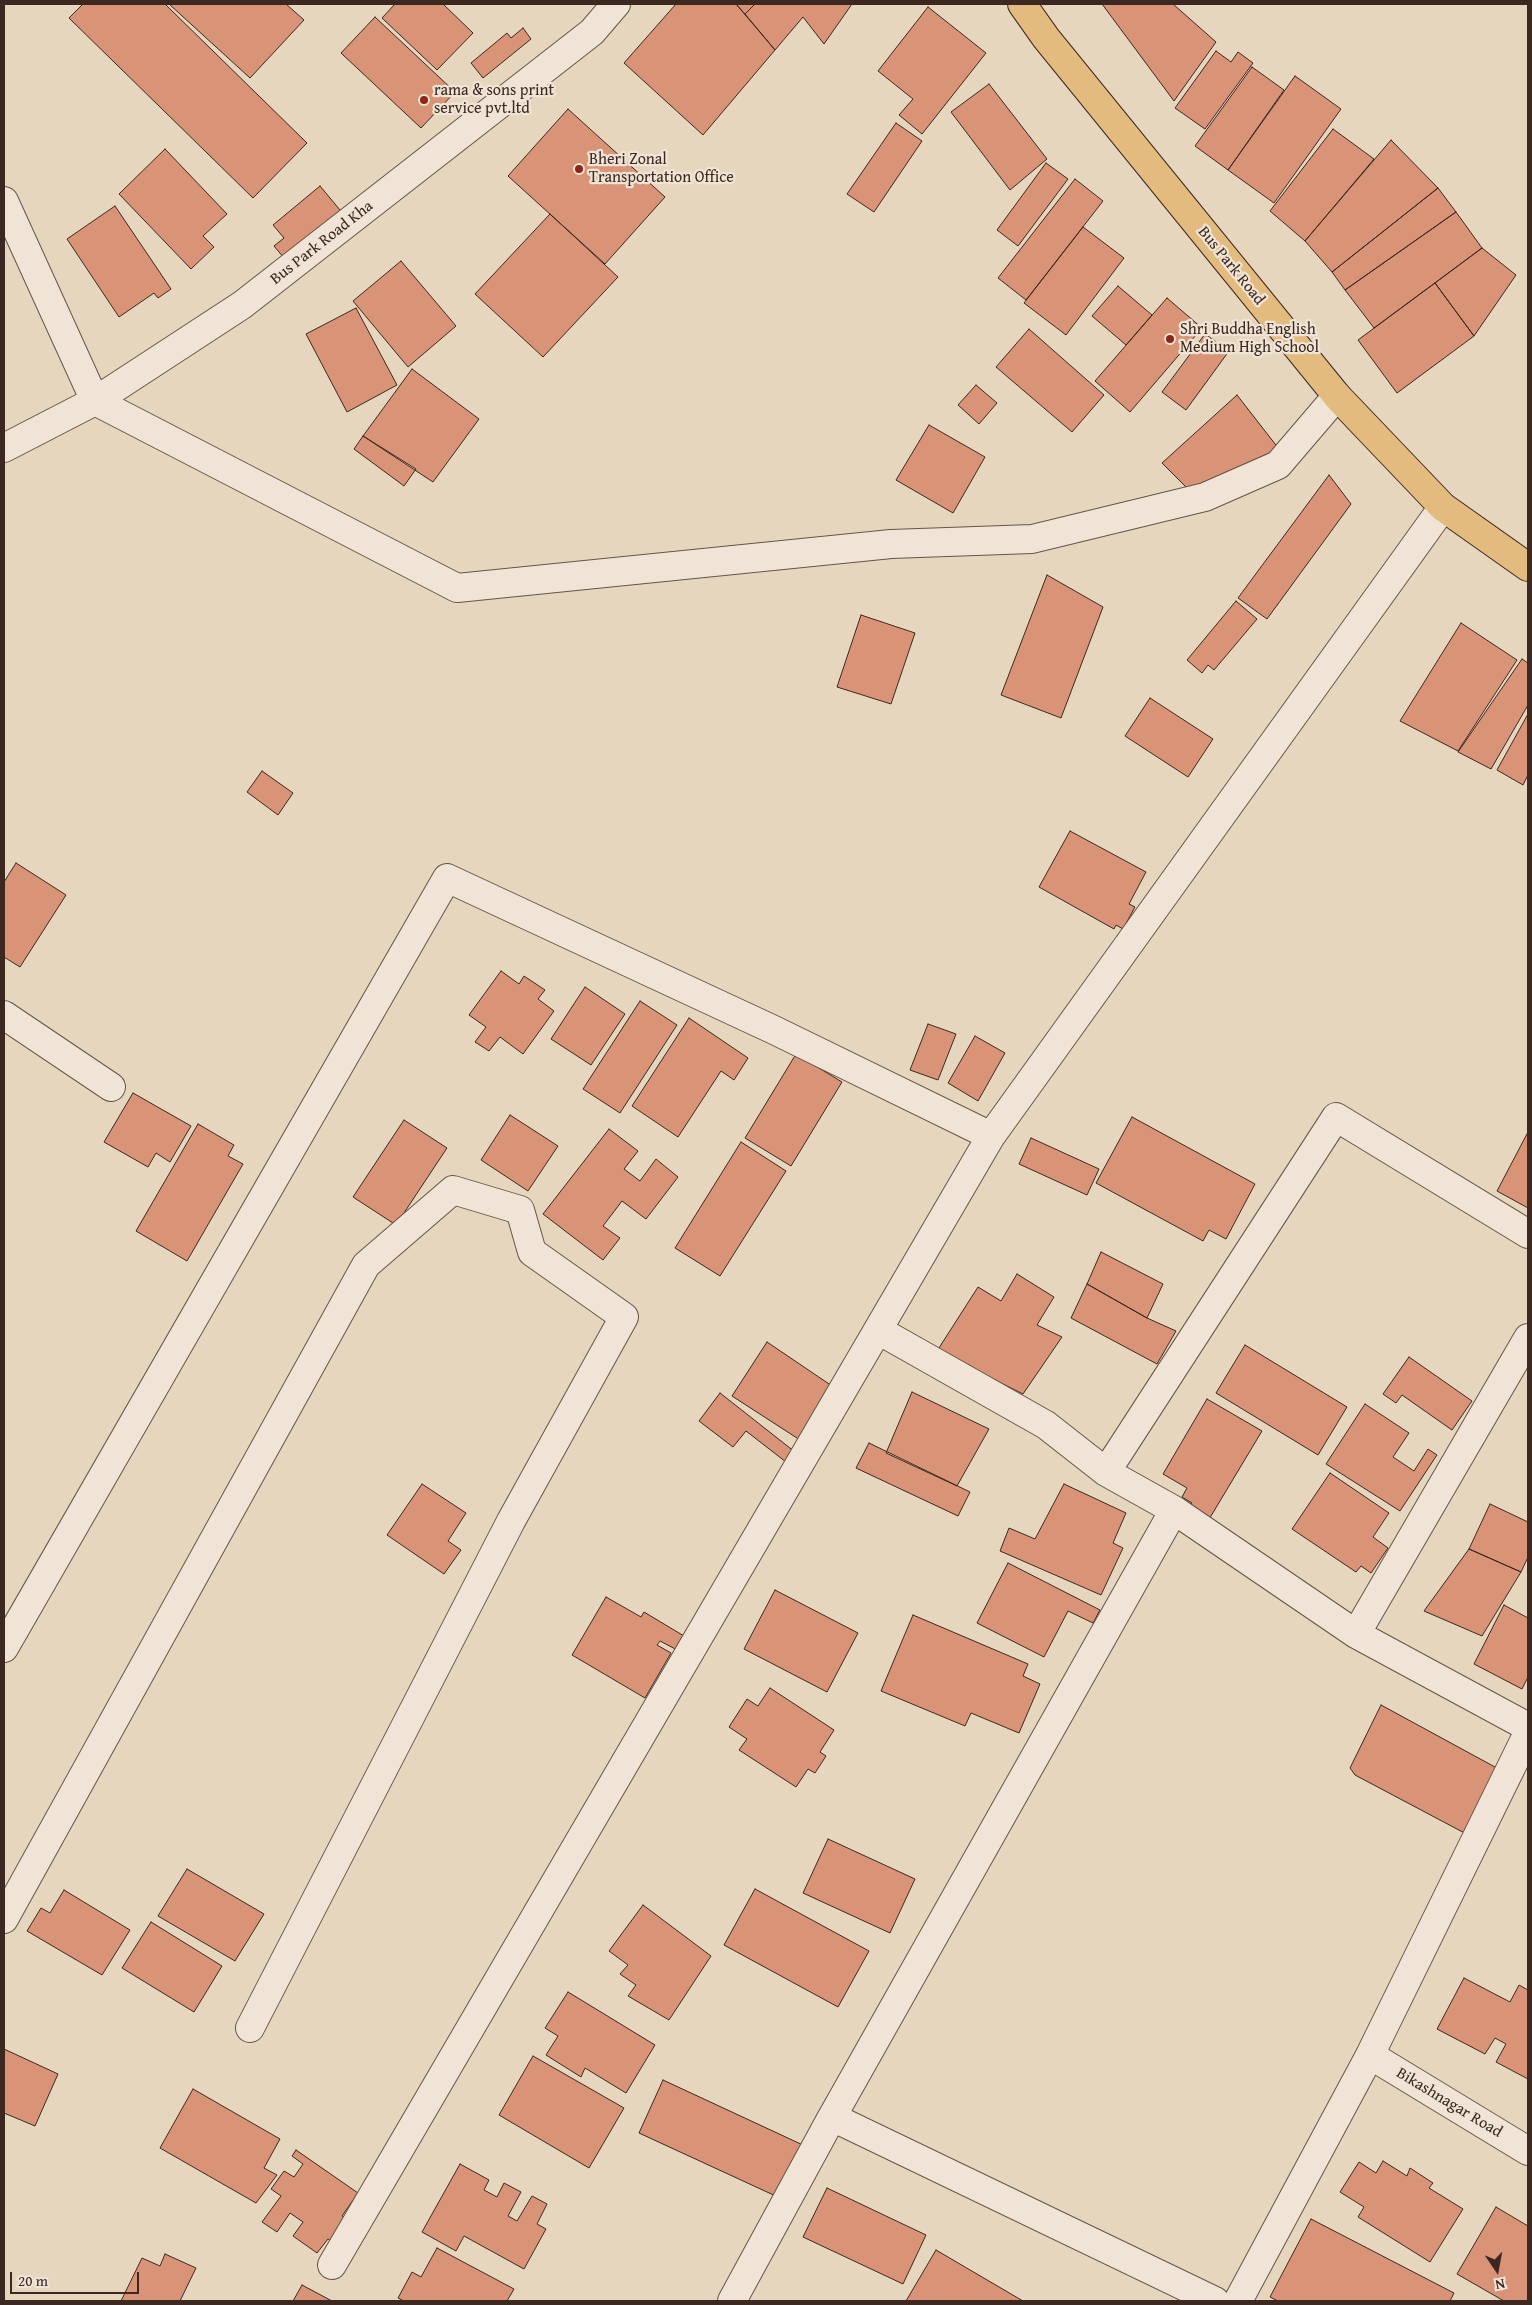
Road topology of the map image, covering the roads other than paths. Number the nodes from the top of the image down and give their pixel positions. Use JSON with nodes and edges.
{"nodes":[{"id":1,"x":616,"y":4,"type":"edge"},
{"id":2,"x":1022,"y":4,"type":"edge"},
{"id":3,"x":4,"y":201,"type":"edge"},
{"id":4,"x":1337,"y":396,"type":"junction"},
{"id":5,"x":95,"y":401,"type":"junction"},
{"id":6,"x":4,"y":448,"type":"edge"},
{"id":7,"x":1442,"y":507,"type":"junction"},
{"id":8,"x":1528,"y":567,"type":"edge"},
{"id":9,"x":4,"y":1015,"type":"edge"},
{"id":10,"x":111,"y":1087,"type":"dead end"},
{"id":11,"x":990,"y":1136,"type":"junction"},
{"id":12,"x":1528,"y":1234,"type":"edge"},
{"id":13,"x":878,"y":1330,"type":"junction"},
{"id":14,"x":1528,"y":1338,"type":"edge"},
{"id":15,"x":1106,"y":1472,"type":"junction"},
{"id":16,"x":1174,"y":1510,"type":"junction"},
{"id":17,"x":1356,"y":1634,"type":"junction"},
{"id":18,"x":4,"y":1648,"type":"edge"},
{"id":19,"x":1528,"y":1727,"type":"edge"},
{"id":20,"x":1528,"y":1733,"type":"edge"},
{"id":21,"x":4,"y":1919,"type":"edge"},
{"id":22,"x":250,"y":2028,"type":"dead end"},
{"id":23,"x":1370,"y":2055,"type":"junction"},
{"id":24,"x":832,"y":2117,"type":"junction"},
{"id":25,"x":1528,"y":2151,"type":"edge"},
{"id":26,"x":332,"y":2265,"type":"dead end"},
{"id":27,"x":732,"y":2301,"type":"edge"},
{"id":28,"x":1215,"y":2301,"type":"edge"},
{"id":29,"x":1238,"y":2301,"type":"edge"}],
"edges":[{"from":1,"to":5,"type":"street","name":"Bus Park Road Kha"},
{"from":2,"to":4,"type":"main road","name":"Bus Park Road"},
{"from":3,"to":5,"type":"street"},
{"from":4,"to":5,"type":"street"},
{"from":4,"to":7,"type":"main road","name":"Bus Park Road"},
{"from":5,"to":6,"type":"street","name":"Bus Park Road Kha"},
{"from":7,"to":8,"type":"main road","name":"Bus Park Road"},
{"from":7,"to":11,"type":"street"},
{"from":9,"to":10,"type":"street"},
{"from":11,"to":13,"type":"street"},
{"from":11,"to":18,"type":"street"},
{"from":12,"to":15,"type":"street"},
{"from":13,"to":15,"type":"street"},
{"from":13,"to":26,"type":"street"},
{"from":14,"to":17,"type":"street"},
{"from":15,"to":16,"type":"street"},
{"from":16,"to":17,"type":"street"},
{"from":16,"to":24,"type":"street"},
{"from":17,"to":19,"type":"street"},
{"from":20,"to":23,"type":"street"},
{"from":21,"to":22,"type":"street"},
{"from":23,"to":25,"type":"street","name":"Bikashnagar Road"},
{"from":23,"to":29,"type":"street"},
{"from":24,"to":27,"type":"street"},
{"from":24,"to":28,"type":"street"}]}
